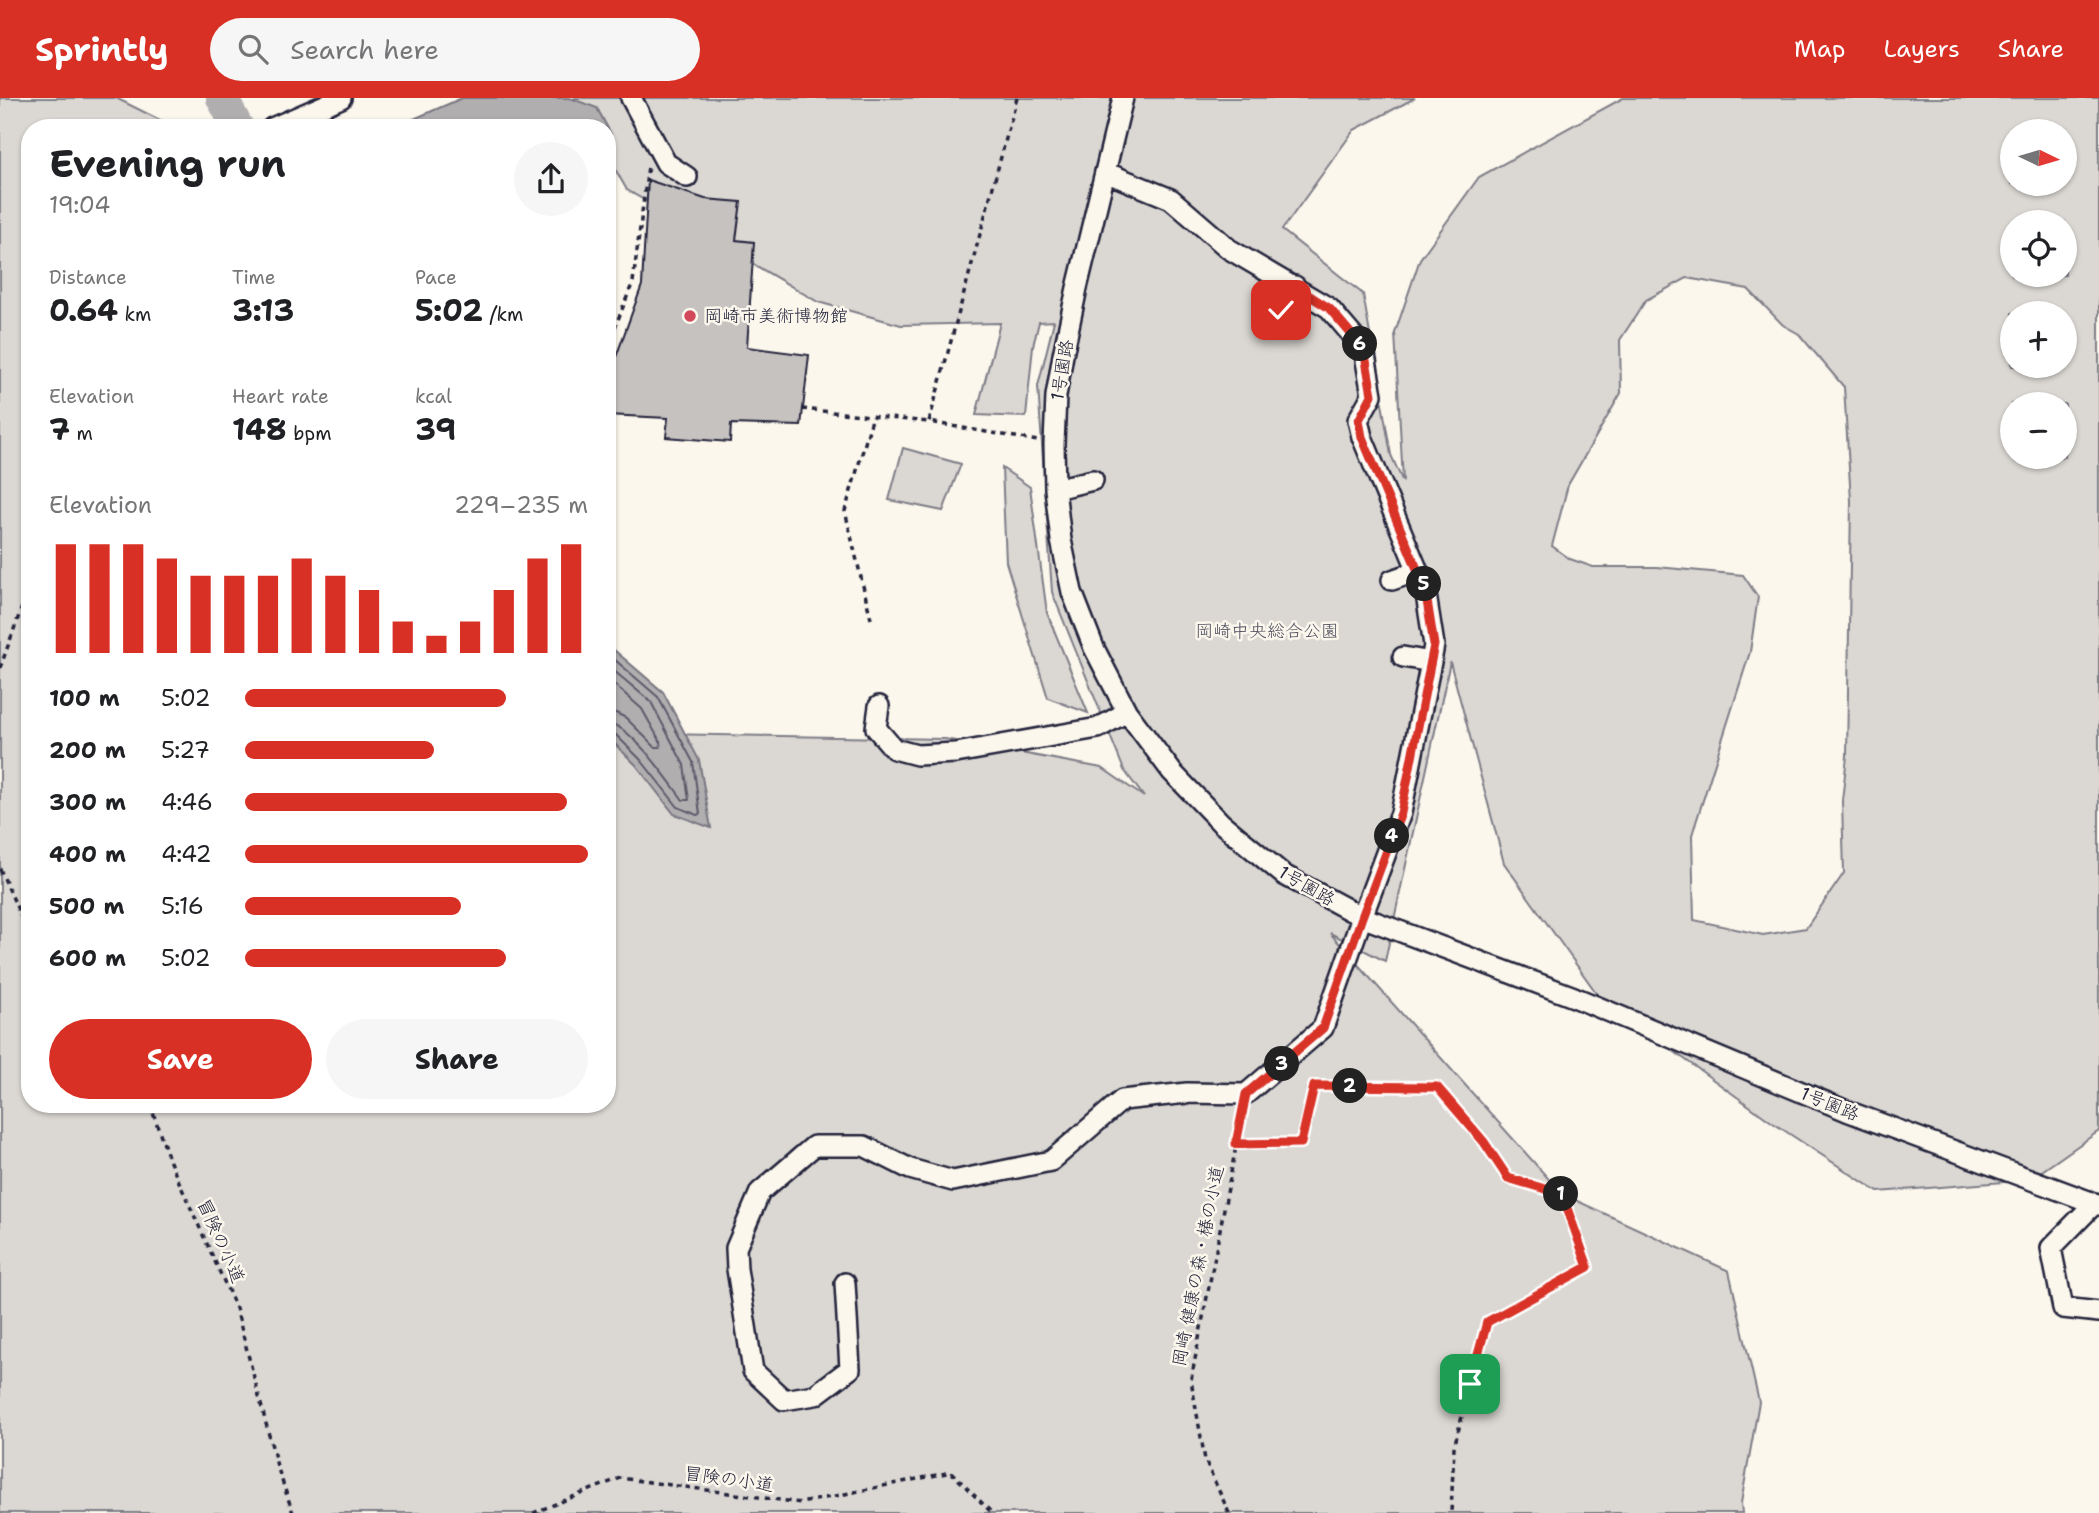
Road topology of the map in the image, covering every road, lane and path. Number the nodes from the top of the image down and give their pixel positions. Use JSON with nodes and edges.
{"nodes":[{"id":1,"x":341,"y":98,"type":"edge"},
{"id":2,"x":631,"y":98,"type":"edge"},
{"id":3,"x":1017,"y":98,"type":"edge"},
{"id":4,"x":1123,"y":98,"type":"edge"},
{"id":5,"x":293,"y":119,"type":"edge"},
{"id":6,"x":652,"y":136,"type":"junction"},
{"id":7,"x":1105,"y":172,"type":"junction"},
{"id":8,"x":687,"y":177,"type":"dead end"},
{"id":9,"x":1294,"y":286,"type":"junction"},
{"id":10,"x":1281,"y":310,"type":"dead end"},
{"id":11,"x":616,"y":325,"type":"edge"},
{"id":12,"x":803,"y":409,"type":"dead end"},
{"id":13,"x":873,"y":416,"type":"junction"},
{"id":14,"x":929,"y":422,"type":"junction"},
{"id":15,"x":1054,"y":444,"type":"junction"},
{"id":16,"x":1093,"y":480,"type":"dead end"},
{"id":17,"x":1055,"y":489,"type":"junction"},
{"id":18,"x":1418,"y":571,"type":"junction"},
{"id":19,"x":1392,"y":580,"type":"dead end"},
{"id":20,"x":21,"y":610,"type":"edge"},
{"id":21,"x":871,"y":619,"type":"dead end"},
{"id":22,"x":1403,"y":657,"type":"dead end"},
{"id":23,"x":1431,"y":662,"type":"junction"},
{"id":24,"x":0,"y":668,"type":"edge"},
{"id":25,"x":879,"y":706,"type":"dead end"},
{"id":26,"x":1128,"y":712,"type":"junction"},
{"id":27,"x":0,"y":869,"type":"edge"},
{"id":28,"x":21,"y":917,"type":"edge"},
{"id":29,"x":1362,"y":917,"type":"junction"},
{"id":30,"x":1246,"y":1094,"type":"junction"},
{"id":31,"x":152,"y":1113,"type":"edge"},
{"id":32,"x":1236,"y":1144,"type":"junction"},
{"id":33,"x":2097,"y":1204,"type":"edge"},
{"id":34,"x":845,"y":1283,"type":"dead end"},
{"id":35,"x":2099,"y":1312,"type":"edge"},
{"id":36,"x":293,"y":1513,"type":"edge"},
{"id":37,"x":533,"y":1513,"type":"edge"},
{"id":38,"x":992,"y":1513,"type":"edge"},
{"id":39,"x":1229,"y":1513,"type":"edge"},
{"id":40,"x":1451,"y":1513,"type":"edge"}],
"edges":[{"from":1,"to":5,"type":"street"},
{"from":2,"to":6,"type":"street"},
{"from":3,"to":14,"type":"path"},
{"from":4,"to":7,"type":"street","name":"1号園路"},
{"from":6,"to":8,"type":"street"},
{"from":6,"to":11,"type":"path"},
{"from":7,"to":9,"type":"street"},
{"from":7,"to":15,"type":"street","name":"1号園路"},
{"from":9,"to":10,"type":"street"},
{"from":9,"to":18,"type":"street"},
{"from":12,"to":13,"type":"path"},
{"from":13,"to":14,"type":"path"},
{"from":13,"to":21,"type":"path"},
{"from":14,"to":15,"type":"path"},
{"from":15,"to":17,"type":"street","name":"1号園路"},
{"from":16,"to":17,"type":"street"},
{"from":17,"to":26,"type":"street","name":"1号園路"},
{"from":18,"to":19,"type":"street"},
{"from":18,"to":23,"type":"street"},
{"from":20,"to":24,"type":"path"},
{"from":22,"to":23,"type":"street"},
{"from":23,"to":29,"type":"street"},
{"from":25,"to":26,"type":"street"},
{"from":26,"to":29,"type":"street","name":"1号園路"},
{"from":27,"to":28,"type":"path"},
{"from":29,"to":30,"type":"street"},
{"from":29,"to":33,"type":"street","name":"1号園路"},
{"from":30,"to":32,"type":"path","name":"岡崎 健康の森・椿の小道"},
{"from":30,"to":34,"type":"street"},
{"from":31,"to":36,"type":"path","name":"冒険の小道"},
{"from":32,"to":39,"type":"path","name":"岡崎 健康の森・椿の小道"},
{"from":32,"to":40,"type":"path","name":"岡崎 健康の森・椿の小道"},
{"from":33,"to":35,"type":"street"},
{"from":37,"to":38,"type":"path","name":"冒険の小道"}]}
